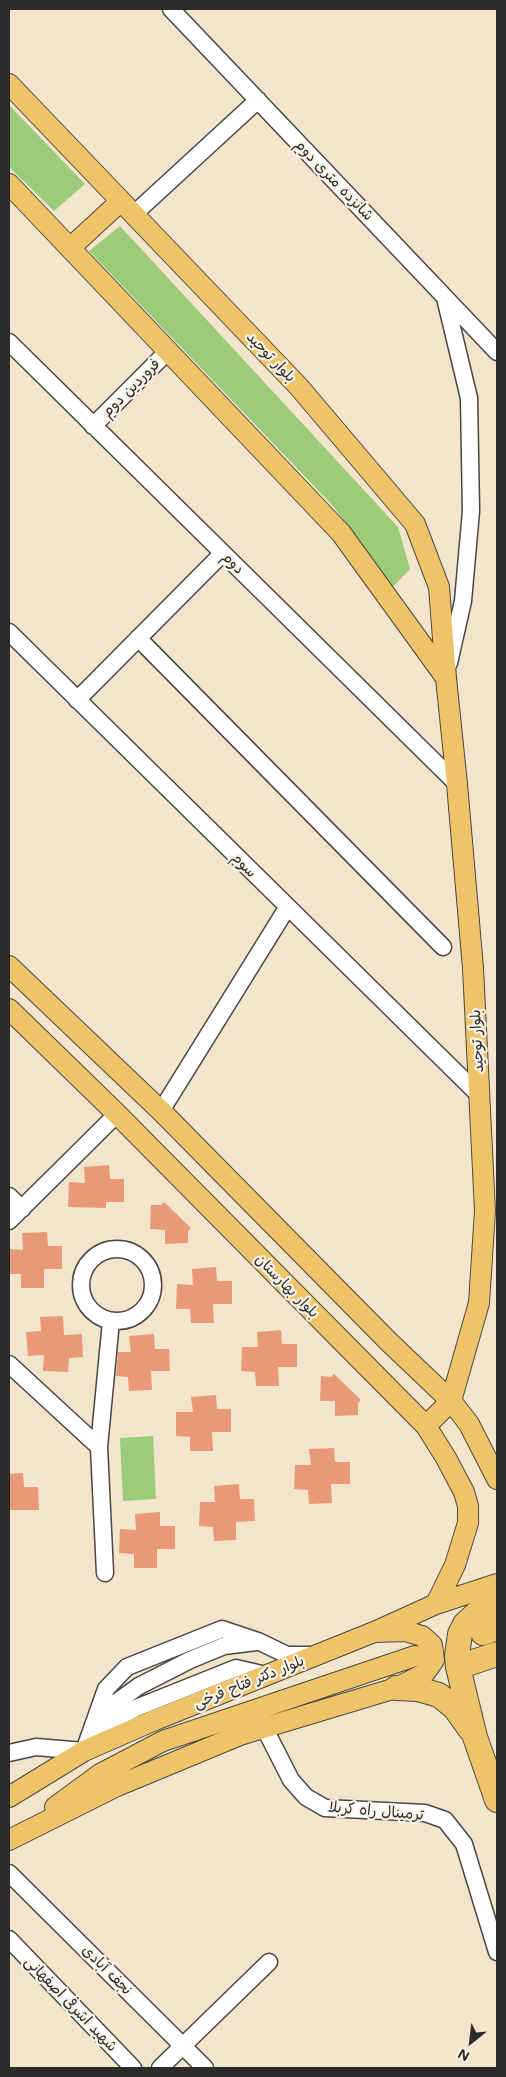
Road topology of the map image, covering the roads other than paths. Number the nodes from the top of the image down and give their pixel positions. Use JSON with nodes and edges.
{"nodes":[{"id":1,"x":172,"y":9,"type":"edge"},
{"id":2,"x":9,"y":84,"type":"edge"},
{"id":3,"x":258,"y":100,"type":"junction"},
{"id":4,"x":9,"y":184,"type":"edge"},
{"id":5,"x":127,"y":207,"type":"junction"},
{"id":6,"x":70,"y":248,"type":"junction"},
{"id":7,"x":444,"y":298,"type":"junction"},
{"id":8,"x":9,"y":342,"type":"edge"},
{"id":9,"x":168,"y":351,"type":"junction"},
{"id":10,"x":497,"y":352,"type":"edge"},
{"id":11,"x":94,"y":426,"type":"junction"},
{"id":12,"x":222,"y":553,"type":"junction"},
{"id":13,"x":9,"y":632,"type":"edge"},
{"id":14,"x":138,"y":638,"type":"junction"},
{"id":15,"x":446,"y":678,"type":"junction"},
{"id":16,"x":77,"y":700,"type":"junction"},
{"id":17,"x":457,"y":784,"type":"junction"},
{"id":18,"x":287,"y":908,"type":"junction"},
{"id":19,"x":443,"y":947,"type":"dead end"},
{"id":20,"x":9,"y":966,"type":"edge"},
{"id":21,"x":9,"y":1009,"type":"edge"},
{"id":22,"x":480,"y":1096,"type":"junction"},
{"id":23,"x":161,"y":1111,"type":"junction"},
{"id":24,"x":117,"y":1114,"type":"junction"},
{"id":25,"x":9,"y":1196,"type":"edge"},
{"id":26,"x":22,"y":1208,"type":"junction"},
{"id":27,"x":9,"y":1221,"type":"edge"},
{"id":28,"x":111,"y":1321,"type":"junction"},
{"id":29,"x":9,"y":1364,"type":"edge"},
{"id":30,"x":452,"y":1401,"type":"junction"},
{"id":31,"x":426,"y":1426,"type":"junction"},
{"id":32,"x":99,"y":1447,"type":"junction"},
{"id":33,"x":497,"y":1479,"type":"edge"},
{"id":34,"x":105,"y":1573,"type":"dead end"},
{"id":35,"x":497,"y":1584,"type":"edge"},
{"id":36,"x":436,"y":1604,"type":"junction"},
{"id":37,"x":497,"y":1604,"type":"edge"},
{"id":38,"x":374,"y":1632,"type":"junction"},
{"id":39,"x":258,"y":1641,"type":"junction"},
{"id":40,"x":497,"y":1654,"type":"edge"},
{"id":41,"x":316,"y":1655,"type":"junction"},
{"id":42,"x":415,"y":1656,"type":"dead end"},
{"id":43,"x":458,"y":1667,"type":"junction"},
{"id":44,"x":396,"y":1688,"type":"junction"},
{"id":45,"x":96,"y":1717,"type":"junction"},
{"id":46,"x":264,"y":1727,"type":"junction"},
{"id":47,"x":475,"y":1737,"type":"junction"},
{"id":48,"x":87,"y":1743,"type":"junction"},
{"id":49,"x":9,"y":1754,"type":"edge"},
{"id":50,"x":9,"y":1797,"type":"edge"},
{"id":51,"x":497,"y":1800,"type":"edge"},
{"id":52,"x":9,"y":1840,"type":"edge"},
{"id":53,"x":9,"y":1872,"type":"edge"},
{"id":54,"x":9,"y":1940,"type":"edge"},
{"id":55,"x":497,"y":1952,"type":"edge"},
{"id":56,"x":269,"y":1962,"type":"dead end"},
{"id":57,"x":183,"y":2046,"type":"junction"},
{"id":58,"x":133,"y":2068,"type":"edge"},
{"id":59,"x":160,"y":2068,"type":"edge"},
{"id":60,"x":205,"y":2068,"type":"edge"}],
"edges":[{"from":1,"to":3,"type":"street","name":"شانزده متری دوم"},
{"from":2,"to":5,"type":"main road","name":"بلوار توحید"},
{"from":3,"to":5,"type":"street"},
{"from":3,"to":7,"type":"street","name":"شانزده متری دوم"},
{"from":4,"to":6,"type":"main road","name":"بلوار توحید"},
{"from":5,"to":6,"type":"main road"},
{"from":5,"to":15,"type":"main road","name":"بلوار توحید"},
{"from":6,"to":9,"type":"main road","name":"بلوار توحید"},
{"from":7,"to":10,"type":"street","name":"شانزده متری دوم"},
{"from":7,"to":15,"type":"street"},
{"from":8,"to":11,"type":"street","name":"دوم"},
{"from":9,"to":11,"type":"street","name":"فروردین دوم"},
{"from":9,"to":15,"type":"main road","name":"بلوار توحید"},
{"from":11,"to":12,"type":"street","name":"دوم"},
{"from":12,"to":14,"type":"street"},
{"from":12,"to":17,"type":"street","name":"دوم"},
{"from":13,"to":16,"type":"street","name":"سوم"},
{"from":14,"to":16,"type":"street"},
{"from":14,"to":19,"type":"street"},
{"from":15,"to":17,"type":"main road","name":"بلوار توحید"},
{"from":16,"to":18,"type":"street","name":"سوم"},
{"from":17,"to":22,"type":"main road","name":"بلوار توحید"},
{"from":18,"to":22,"type":"street","name":"سوم"},
{"from":18,"to":23,"type":"street"},
{"from":20,"to":23,"type":"main road"},
{"from":21,"to":24,"type":"main road","name":"بلوار بهارستان"},
{"from":22,"to":30,"type":"main road","name":"بلوار توحید"},
{"from":23,"to":30,"type":"main road"},
{"from":24,"to":26,"type":"street"},
{"from":24,"to":31,"type":"main road","name":"بلوار بهارستان"},
{"from":25,"to":26,"type":"street"},
{"from":26,"to":27,"type":"street"},
{"from":28,"to":28,"type":"street"},
{"from":28,"to":32,"type":"street"},
{"from":29,"to":32,"type":"street"},
{"from":30,"to":31,"type":"main road"},
{"from":30,"to":33,"type":"main road"},
{"from":31,"to":36,"type":"main road","name":"بلوار بهارستان"},
{"from":32,"to":34,"type":"street"},
{"from":35,"to":36,"type":"main road","name":"بلوار دکتر فتاح فرخی"},
{"from":36,"to":38,"type":"main road","name":"بلوار دکتر فتاح فرخی"},
{"from":37,"to":43,"type":"highway"},
{"from":38,"to":41,"type":"main road","name":"بلوار دکتر فتاح فرخی"},
{"from":38,"to":44,"type":"main road"},
{"from":39,"to":41,"type":"street"},
{"from":39,"to":45,"type":"street"},
{"from":39,"to":45,"type":"street"},
{"from":40,"to":43,"type":"highway"},
{"from":41,"to":48,"type":"main road","name":"بلوار دکتر فتاح فرخی"},
{"from":42,"to":52,"type":"main road"},
{"from":43,"to":47,"type":"highway"},
{"from":44,"to":46,"type":"main road"},
{"from":44,"to":47,"type":"highway"},
{"from":45,"to":48,"type":"street"},
{"from":46,"to":52,"type":"main road"},
{"from":46,"to":55,"type":"street","name":"ترمینال راه کربلا"},
{"from":47,"to":51,"type":"highway"},
{"from":48,"to":49,"type":"street"},
{"from":48,"to":50,"type":"main road","name":"بلوار دکتر فتاح فرخی"},
{"from":53,"to":57,"type":"street","name":"نجف آبادی"},
{"from":54,"to":58,"type":"street","name":"شهید اشرفی اصفهانی"},
{"from":56,"to":57,"type":"street"},
{"from":57,"to":59,"type":"street"},
{"from":57,"to":60,"type":"street","name":"نجف آبادی"}]}
